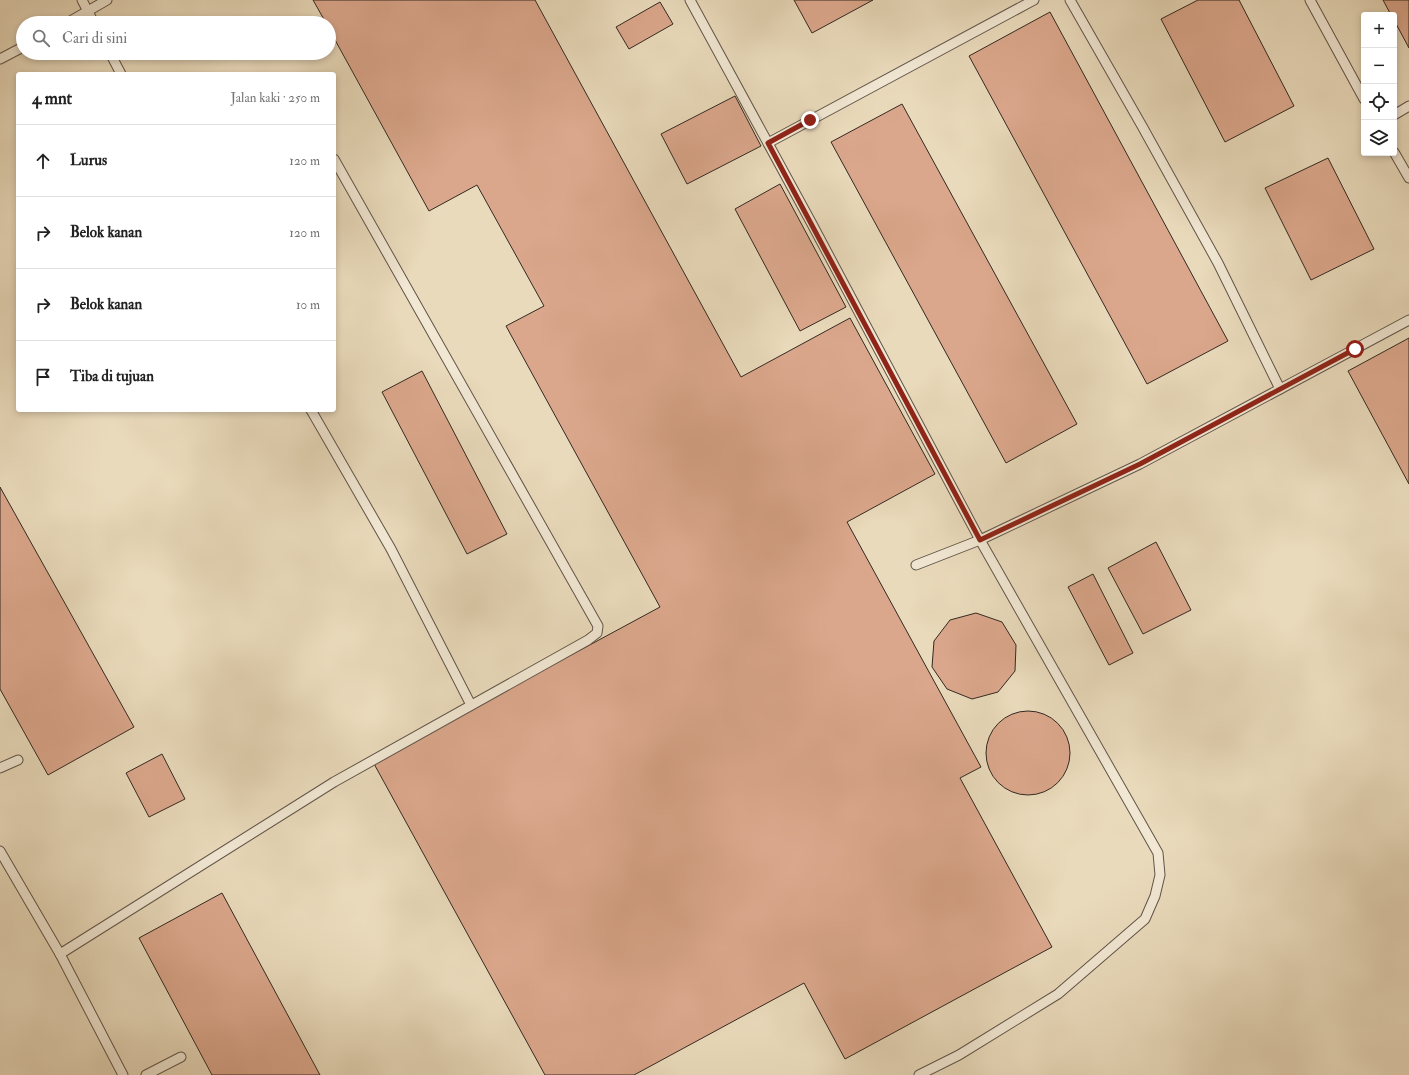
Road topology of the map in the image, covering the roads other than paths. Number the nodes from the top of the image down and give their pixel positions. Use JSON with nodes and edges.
{"nodes":[{"id":1,"x":82,"y":0,"type":"edge"},
{"id":2,"x":107,"y":0,"type":"edge"},
{"id":3,"x":690,"y":0,"type":"edge"},
{"id":4,"x":1034,"y":0,"type":"edge"},
{"id":5,"x":1070,"y":0,"type":"edge"},
{"id":6,"x":1310,"y":0,"type":"edge"},
{"id":7,"x":88,"y":12,"type":"junction"},
{"id":8,"x":80,"y":16,"type":"edge"},
{"id":9,"x":90,"y":16,"type":"edge"},
{"id":10,"x":16,"y":51,"type":"edge"},
{"id":11,"x":0,"y":60,"type":"edge"},
{"id":12,"x":114,"y":60,"type":"edge"},
{"id":13,"x":120,"y":72,"type":"edge"},
{"id":14,"x":1361,"y":94,"type":"edge"},
{"id":15,"x":1409,"y":106,"type":"edge"},
{"id":16,"x":1397,"y":113,"type":"edge"},
{"id":17,"x":768,"y":143,"type":"junction"},
{"id":18,"x":1396,"y":156,"type":"edge"},
{"id":19,"x":336,"y":163,"type":"edge"},
{"id":20,"x":1409,"y":178,"type":"edge"},
{"id":21,"x":1409,"y":320,"type":"edge"},
{"id":22,"x":1280,"y":389,"type":"junction"},
{"id":23,"x":312,"y":412,"type":"edge"},
{"id":24,"x":980,"y":540,"type":"junction"},
{"id":25,"x":916,"y":565,"type":"dead end"},
{"id":26,"x":472,"y":706,"type":"junction"},
{"id":27,"x":18,"y":760,"type":"dead end"},
{"id":28,"x":0,"y":768,"type":"edge"},
{"id":29,"x":0,"y":851,"type":"edge"},
{"id":30,"x":60,"y":954,"type":"junction"},
{"id":31,"x":181,"y":1058,"type":"dead end"},
{"id":32,"x":123,"y":1075,"type":"edge"},
{"id":33,"x":146,"y":1075,"type":"edge"},
{"id":34,"x":920,"y":1075,"type":"edge"}],
"edges":[{"from":1,"to":7,"type":"lane"},
{"from":2,"to":7,"type":"lane"},
{"from":3,"to":17,"type":"lane"},
{"from":4,"to":17,"type":"lane"},
{"from":5,"to":22,"type":"lane"},
{"from":6,"to":14,"type":"lane"},
{"from":7,"to":8,"type":"lane"},
{"from":7,"to":9,"type":"lane"},
{"from":10,"to":11,"type":"lane"},
{"from":12,"to":13,"type":"lane"},
{"from":15,"to":16,"type":"lane"},
{"from":17,"to":24,"type":"lane"},
{"from":18,"to":20,"type":"lane"},
{"from":19,"to":26,"type":"lane"},
{"from":21,"to":22,"type":"lane"},
{"from":22,"to":24,"type":"lane"},
{"from":23,"to":26,"type":"lane"},
{"from":24,"to":25,"type":"lane"},
{"from":24,"to":34,"type":"lane"},
{"from":26,"to":30,"type":"lane"},
{"from":27,"to":28,"type":"lane"},
{"from":29,"to":30,"type":"lane"},
{"from":30,"to":32,"type":"lane"},
{"from":31,"to":33,"type":"lane"}]}
